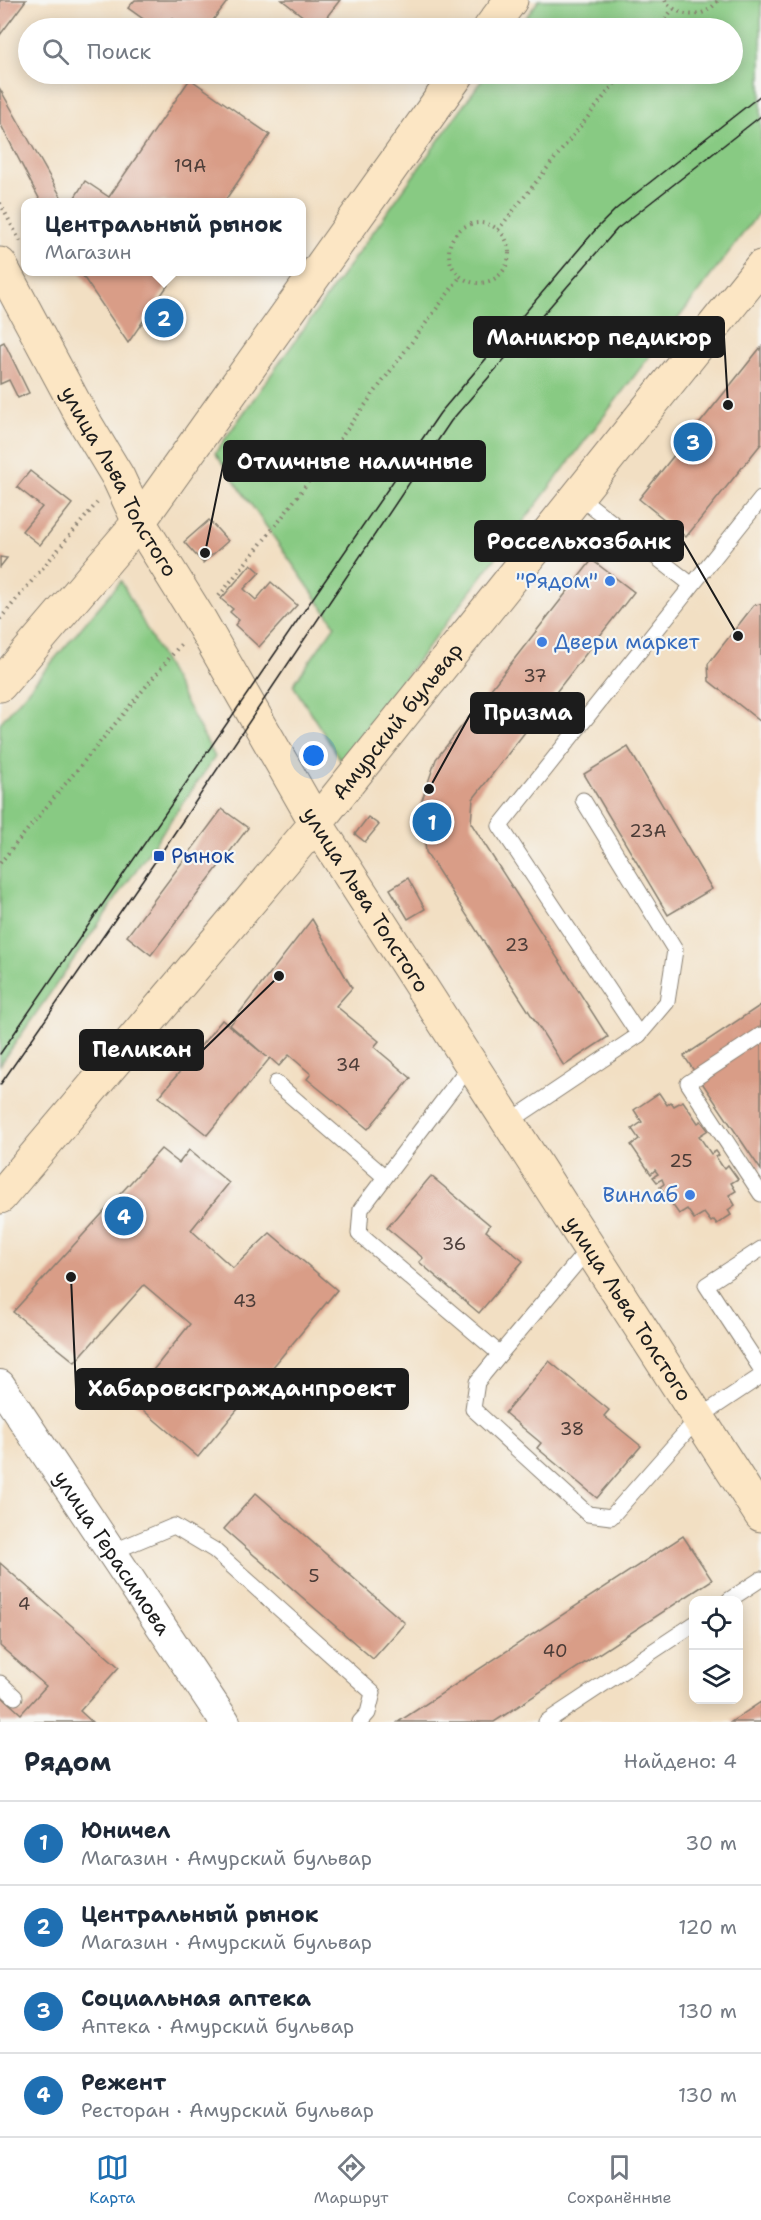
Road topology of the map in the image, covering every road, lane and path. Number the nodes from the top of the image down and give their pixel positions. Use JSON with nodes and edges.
{"nodes":[{"id":1,"x":511,"y":0,"type":"edge"},
{"id":2,"x":665,"y":0,"type":"edge"},
{"id":3,"x":718,"y":0,"type":"edge"},
{"id":4,"x":673,"y":9,"type":"junction"},
{"id":5,"x":498,"y":18,"type":"edge"},
{"id":6,"x":666,"y":18,"type":"edge"},
{"id":7,"x":451,"y":84,"type":"edge"},
{"id":8,"x":614,"y":84,"type":"edge"},
{"id":9,"x":0,"y":203,"type":"edge"},
{"id":10,"x":498,"y":230,"type":"junction"},
{"id":11,"x":10,"y":254,"type":"edge"},
{"id":12,"x":761,"y":267,"type":"edge"},
{"id":13,"x":460,"y":277,"type":"junction"},
{"id":14,"x":118,"y":477,"type":"junction"},
{"id":15,"x":578,"y":496,"type":"junction"},
{"id":16,"x":761,"y":500,"type":"edge"},
{"id":17,"x":139,"y":522,"type":"junction"},
{"id":18,"x":692,"y":585,"type":"junction"},
{"id":19,"x":0,"y":620,"type":"edge"},
{"id":20,"x":200,"y":620,"type":"junction"},
{"id":21,"x":0,"y":685,"type":"edge"},
{"id":22,"x":583,"y":800,"type":"dead end"},
{"id":23,"x":316,"y":823,"type":"junction"},
{"id":24,"x":0,"y":863,"type":"edge"},
{"id":25,"x":639,"y":1035,"type":"junction"},
{"id":26,"x":761,"y":1035,"type":"edge"},
{"id":27,"x":471,"y":1064,"type":"junction"},
{"id":28,"x":276,"y":1083,"type":"dead end"},
{"id":29,"x":509,"y":1122,"type":"junction"},
{"id":30,"x":385,"y":1177,"type":"junction"},
{"id":31,"x":761,"y":1194,"type":"edge"},
{"id":32,"x":0,"y":1197,"type":"edge"},
{"id":33,"x":589,"y":1248,"type":"junction"},
{"id":34,"x":761,"y":1249,"type":"edge"},
{"id":35,"x":500,"y":1354,"type":"junction"},
{"id":36,"x":761,"y":1369,"type":"edge"},
{"id":37,"x":761,"y":1376,"type":"edge"},
{"id":38,"x":0,"y":1385,"type":"edge"},
{"id":39,"x":698,"y":1418,"type":"junction"},
{"id":40,"x":761,"y":1515,"type":"edge"},
{"id":41,"x":112,"y":1552,"type":"junction"},
{"id":42,"x":761,"y":1579,"type":"edge"},
{"id":43,"x":735,"y":1596,"type":"edge"},
{"id":44,"x":689,"y":1627,"type":"edge"},
{"id":45,"x":0,"y":1683,"type":"edge"},
{"id":46,"x":15,"y":1697,"type":"dead end"},
{"id":47,"x":225,"y":1722,"type":"edge"},
{"id":48,"x":360,"y":1722,"type":"edge"},
{"id":49,"x":546,"y":1722,"type":"edge"}],
"edges":[{"from":1,"to":5,"type":"street"},
{"from":2,"to":4,"type":"path"},
{"from":3,"to":4,"type":"path"},
{"from":4,"to":6,"type":"path"},
{"from":7,"to":17,"type":"street"},
{"from":8,"to":10,"type":"path"},
{"from":9,"to":11,"type":"path"},
{"from":10,"to":13,"type":"path"},
{"from":10,"to":13,"type":"path"},
{"from":11,"to":14,"type":"street","name":"улица Льва Толстого"},
{"from":12,"to":15,"type":"street","name":"Амурский бульвар"},
{"from":13,"to":20,"type":"path"},
{"from":14,"to":17,"type":"street","name":"улица Льва Толстого"},
{"from":14,"to":19,"type":"path"},
{"from":15,"to":18,"type":"lane"},
{"from":15,"to":23,"type":"street","name":"Амурский бульвар"},
{"from":16,"to":18,"type":"lane"},
{"from":17,"to":20,"type":"street","name":"улица Льва Толстого"},
{"from":17,"to":21,"type":"street"},
{"from":18,"to":25,"type":"lane"},
{"from":20,"to":23,"type":"street","name":"улица Льва Толстого"},
{"from":20,"to":24,"type":"path"},
{"from":22,"to":25,"type":"lane"},
{"from":23,"to":27,"type":"street","name":"улица Льва Толстого"},
{"from":23,"to":32,"type":"street","name":"Амурский бульвар"},
{"from":25,"to":29,"type":"lane"},
{"from":26,"to":31,"type":"lane"},
{"from":27,"to":29,"type":"street","name":"улица Льва Толстого"},
{"from":27,"to":30,"type":"lane"},
{"from":28,"to":30,"type":"lane"},
{"from":29,"to":33,"type":"street","name":"улица Льва Толстого"},
{"from":30,"to":35,"type":"lane"},
{"from":33,"to":35,"type":"lane"},
{"from":33,"to":39,"type":"street","name":"улица Льва Толстого"},
{"from":34,"to":36,"type":"lane"},
{"from":35,"to":39,"type":"lane"},
{"from":37,"to":39,"type":"lane"},
{"from":38,"to":41,"type":"street","name":"улица Герасимова"},
{"from":39,"to":40,"type":"street","name":"улица Льва Толстого"},
{"from":41,"to":47,"type":"street","name":"улица Герасимова"},
{"from":41,"to":48,"type":"lane"},
{"from":42,"to":43,"type":"lane"},
{"from":44,"to":49,"type":"lane"},
{"from":45,"to":46,"type":"lane"}]}
